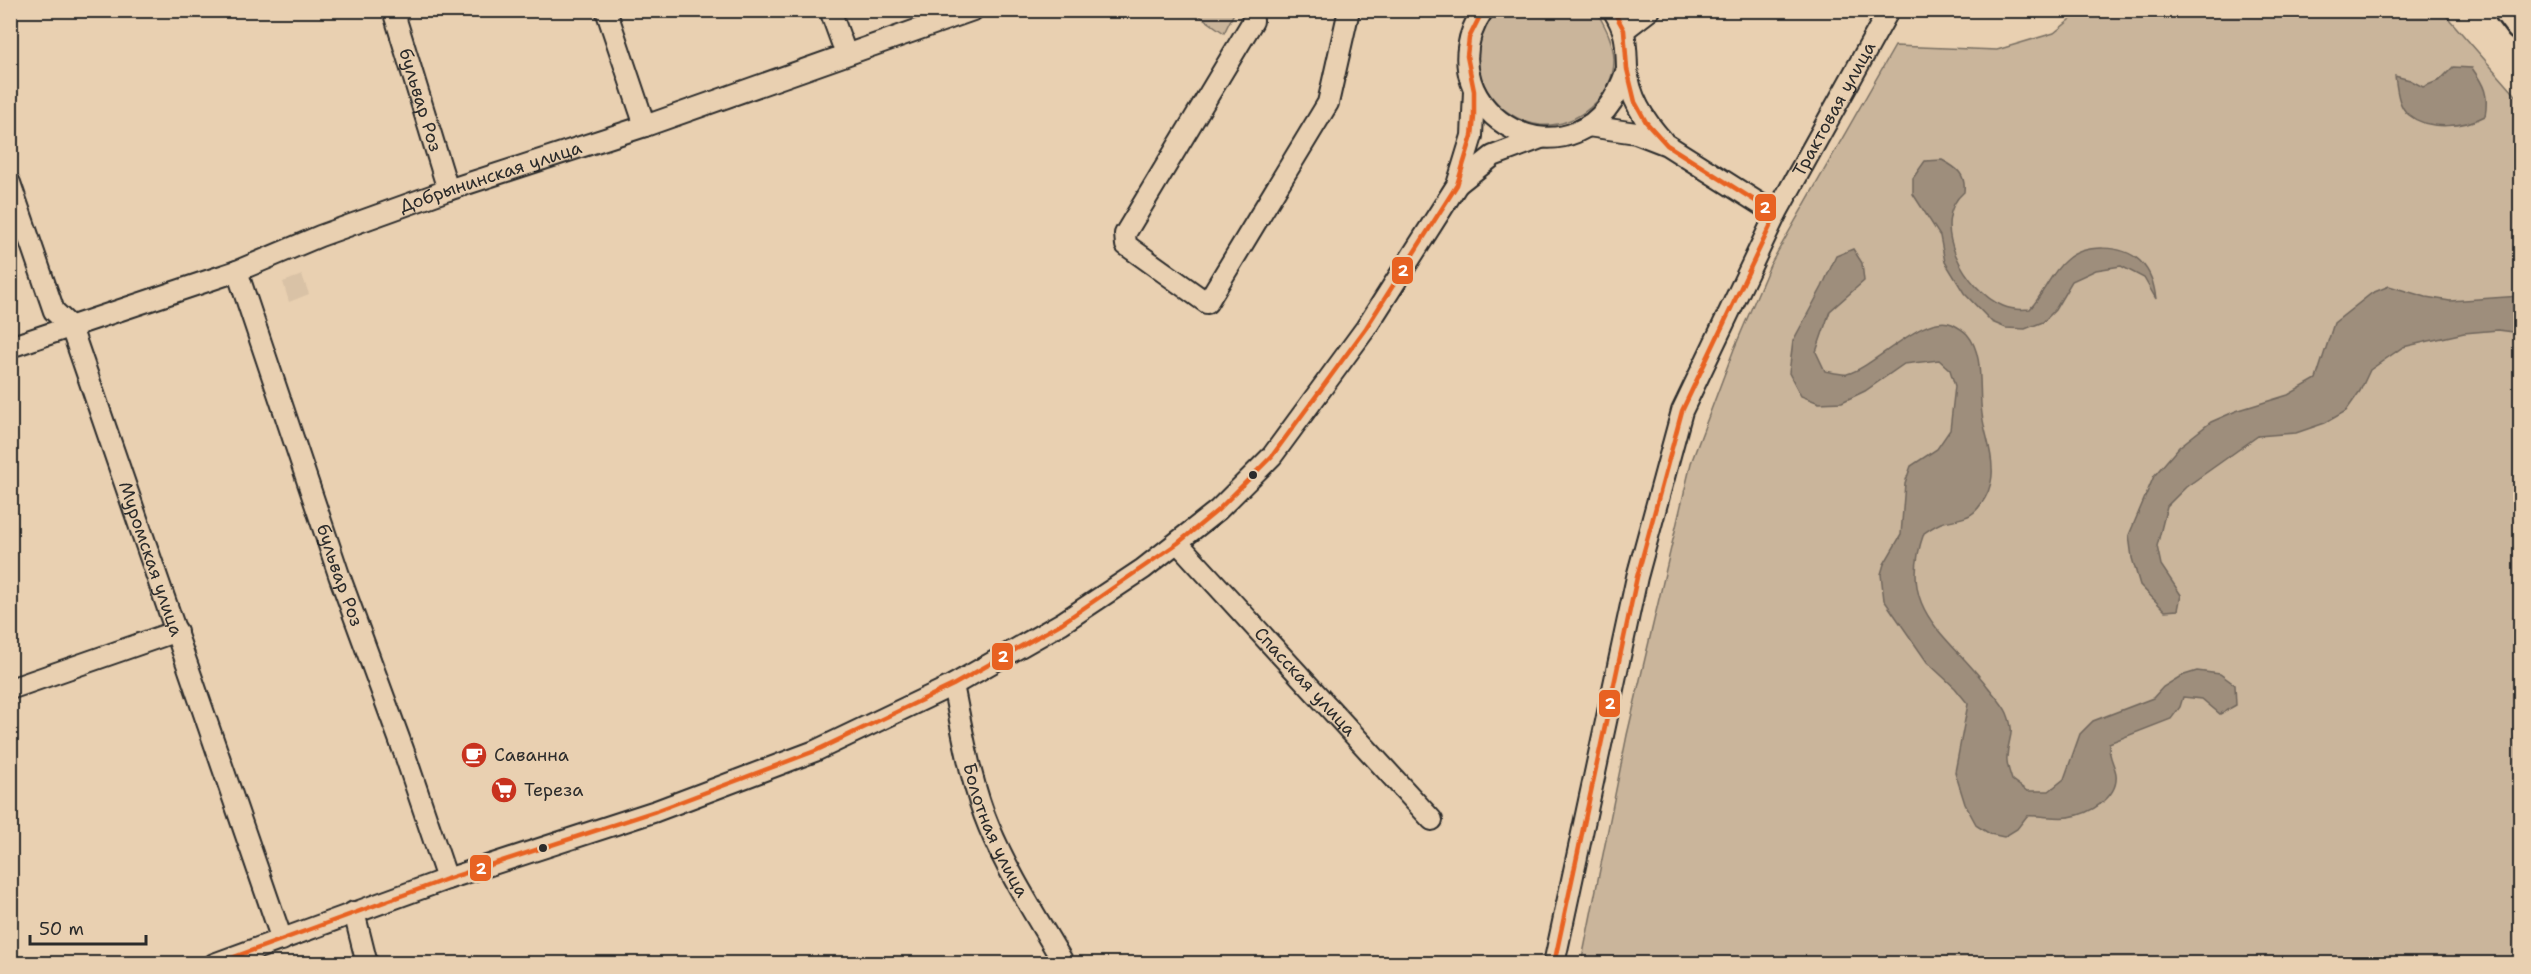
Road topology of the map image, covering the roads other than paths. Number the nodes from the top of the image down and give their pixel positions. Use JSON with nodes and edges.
{"nodes":[{"id":1,"x":393,"y":10,"type":"edge"},
{"id":2,"x":606,"y":10,"type":"edge"},
{"id":3,"x":830,"y":10,"type":"edge"},
{"id":4,"x":973,"y":10,"type":"edge"},
{"id":5,"x":1252,"y":10,"type":"edge"},
{"id":6,"x":1349,"y":10,"type":"edge"},
{"id":7,"x":1483,"y":10,"type":"edge"},
{"id":8,"x":1650,"y":10,"type":"edge"},
{"id":9,"x":1889,"y":10,"type":"edge"},
{"id":10,"x":2508,"y":10,"type":"edge"},
{"id":11,"x":1620,"y":19,"type":"edge"},
{"id":12,"x":2520,"y":26,"type":"edge"},
{"id":13,"x":846,"y":54,"type":"junction"},
{"id":14,"x":1627,"y":69,"type":"junction"},
{"id":15,"x":1474,"y":91,"type":"junction"},
{"id":16,"x":645,"y":126,"type":"junction"},
{"id":17,"x":1588,"y":126,"type":"junction"},
{"id":18,"x":1541,"y":138,"type":"junction"},
{"id":19,"x":1667,"y":145,"type":"junction"},
{"id":20,"x":10,"y":183,"type":"edge"},
{"id":21,"x":1457,"y":185,"type":"junction"},
{"id":22,"x":448,"y":190,"type":"junction"},
{"id":23,"x":1776,"y":214,"type":"junction"},
{"id":24,"x":237,"y":271,"type":"junction"},
{"id":25,"x":71,"y":327,"type":"junction"},
{"id":26,"x":10,"y":347,"type":"edge"},
{"id":27,"x":1178,"y":543,"type":"junction"},
{"id":28,"x":177,"y":631,"type":"junction"},
{"id":29,"x":953,"y":685,"type":"junction"},
{"id":30,"x":10,"y":689,"type":"edge"},
{"id":31,"x":1432,"y":820,"type":"dead end"},
{"id":32,"x":447,"y":879,"type":"junction"},
{"id":33,"x":354,"y":912,"type":"junction"},
{"id":34,"x":282,"y":940,"type":"junction"},
{"id":35,"x":214,"y":963,"type":"edge"},
{"id":36,"x":367,"y":963,"type":"edge"},
{"id":37,"x":1064,"y":963,"type":"edge"},
{"id":38,"x":1554,"y":963,"type":"edge"}],
"edges":[{"from":1,"to":22,"type":"street","name":"бульвар Роз"},
{"from":2,"to":16,"type":"street"},
{"from":3,"to":13,"type":"street"},
{"from":4,"to":13,"type":"street","name":"Добрынинская улица"},
{"from":5,"to":6,"type":"street"},
{"from":7,"to":15,"type":"street"},
{"from":8,"to":11,"type":"street"},
{"from":9,"to":23,"type":"street","name":"Трактовая улица"},
{"from":10,"to":12,"type":"highway"},
{"from":11,"to":14,"type":"street"},
{"from":13,"to":16,"type":"street","name":"Добрынинская улица"},
{"from":14,"to":17,"type":"street"},
{"from":14,"to":19,"type":"street"},
{"from":15,"to":18,"type":"street"},
{"from":15,"to":21,"type":"street"},
{"from":16,"to":22,"type":"street","name":"Добрынинская улица"},
{"from":17,"to":18,"type":"street"},
{"from":17,"to":19,"type":"street"},
{"from":18,"to":21,"type":"street"},
{"from":19,"to":23,"type":"street"},
{"from":20,"to":25,"type":"street","name":"Муромская улица"},
{"from":21,"to":27,"type":"street"},
{"from":22,"to":24,"type":"street","name":"Добрынинская улица"},
{"from":23,"to":38,"type":"street","name":"Трактовая улица"},
{"from":24,"to":25,"type":"street","name":"Добрынинская улица"},
{"from":24,"to":32,"type":"street","name":"бульвар Роз"},
{"from":25,"to":26,"type":"street","name":"Добрынинская улица"},
{"from":25,"to":28,"type":"street","name":"Муромская улица"},
{"from":27,"to":29,"type":"street"},
{"from":27,"to":31,"type":"street","name":"Спасская улица"},
{"from":28,"to":30,"type":"street"},
{"from":28,"to":34,"type":"street","name":"Муромская улица"},
{"from":29,"to":32,"type":"street"},
{"from":29,"to":37,"type":"street","name":"Болотная улица"},
{"from":32,"to":33,"type":"street"},
{"from":33,"to":34,"type":"street"},
{"from":33,"to":36,"type":"street"},
{"from":34,"to":35,"type":"street"}]}
